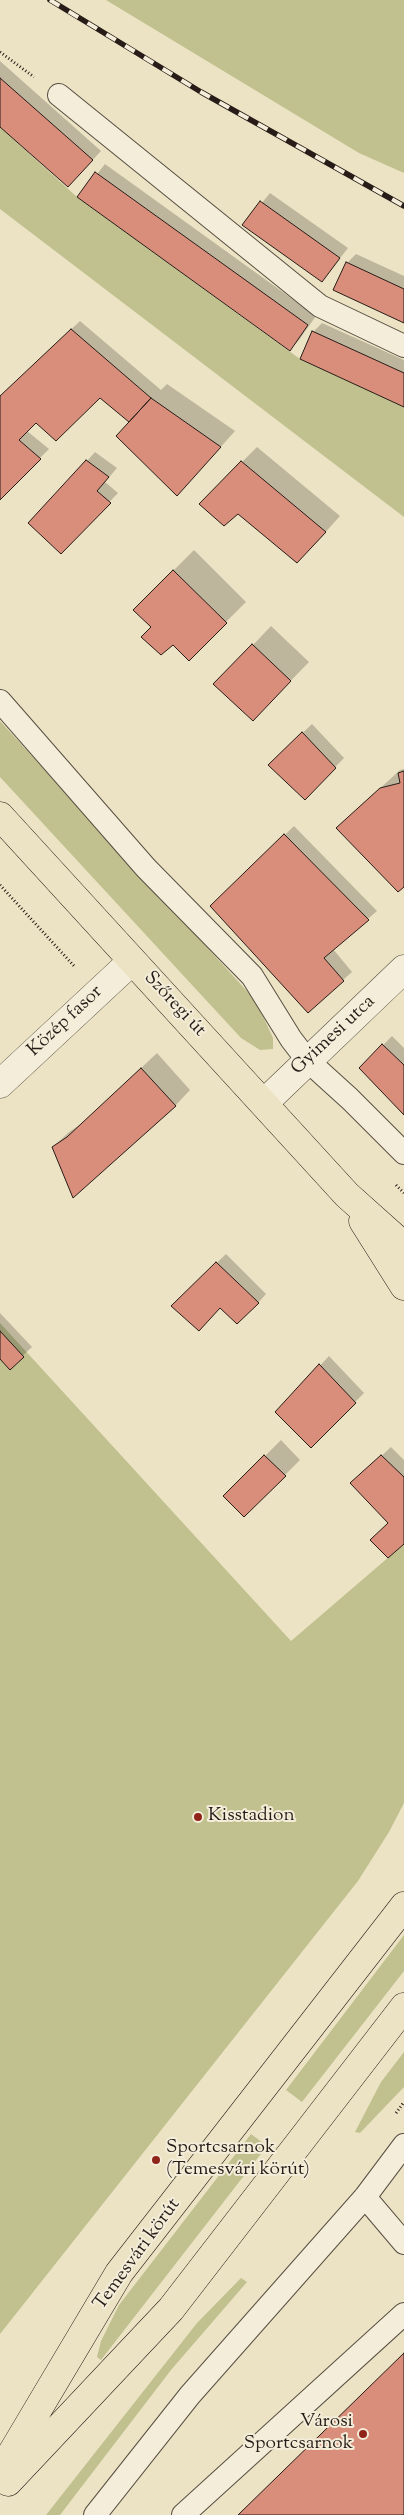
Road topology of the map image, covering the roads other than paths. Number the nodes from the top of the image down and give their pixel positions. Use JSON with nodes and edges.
{"nodes":[{"id":1,"x":59,"y":95,"type":"road end"},
{"id":2,"x":404,"y":346,"type":"edge"},
{"id":3,"x":0,"y":701,"type":"edge"},
{"id":4,"x":0,"y":816,"type":"edge"},
{"id":5,"x":132,"y":961,"type":"junction"},
{"id":6,"x":404,"y":969,"type":"edge"},
{"id":7,"x":307,"y":1060,"type":"junction"},
{"id":8,"x":0,"y":1084,"type":"edge"},
{"id":9,"x":264,"y":1103,"type":"junction"},
{"id":10,"x":404,"y":1153,"type":"edge"},
{"id":11,"x":347,"y":1195,"type":"junction"},
{"id":12,"x":404,"y":1246,"type":"edge"},
{"id":13,"x":404,"y":1286,"type":"edge"},
{"id":14,"x":404,"y":1906,"type":"edge"},
{"id":15,"x":404,"y":2007,"type":"edge"},
{"id":16,"x":404,"y":2145,"type":"edge"},
{"id":17,"x":365,"y":2198,"type":"junction"},
{"id":18,"x":404,"y":2243,"type":"edge"},
{"id":19,"x":404,"y":2314,"type":"edge"},
{"id":20,"x":0,"y":2473,"type":"edge"},
{"id":21,"x":0,"y":2490,"type":"edge"},
{"id":22,"x":95,"y":2515,"type":"edge"},
{"id":23,"x":183,"y":2515,"type":"edge"}],
"edges":[{"from":1,"to":2,"type":"lane"},
{"from":3,"to":7,"type":"lane"},
{"from":4,"to":5,"type":"main road","name":"Szőregi út"},
{"from":5,"to":8,"type":"street","name":"Közép fasor"},
{"from":5,"to":9,"type":"main road","name":"Szőregi út"},
{"from":6,"to":7,"type":"street","name":"Gyimesi utca"},
{"from":7,"to":9,"type":"street","name":"Gyimesi utca"},
{"from":7,"to":10,"type":"lane"},
{"from":9,"to":11,"type":"main road","name":"Szőregi út"},
{"from":11,"to":12,"type":"main road","name":"Szőregi út"},
{"from":11,"to":13,"type":"main road","name":"Szőregi út"},
{"from":14,"to":20,"type":"main road","name":"Temesvári körút"},
{"from":15,"to":21,"type":"main road"},
{"from":16,"to":17,"type":"lane"},
{"from":17,"to":18,"type":"lane"},
{"from":17,"to":22,"type":"lane"},
{"from":19,"to":23,"type":"lane"}]}
